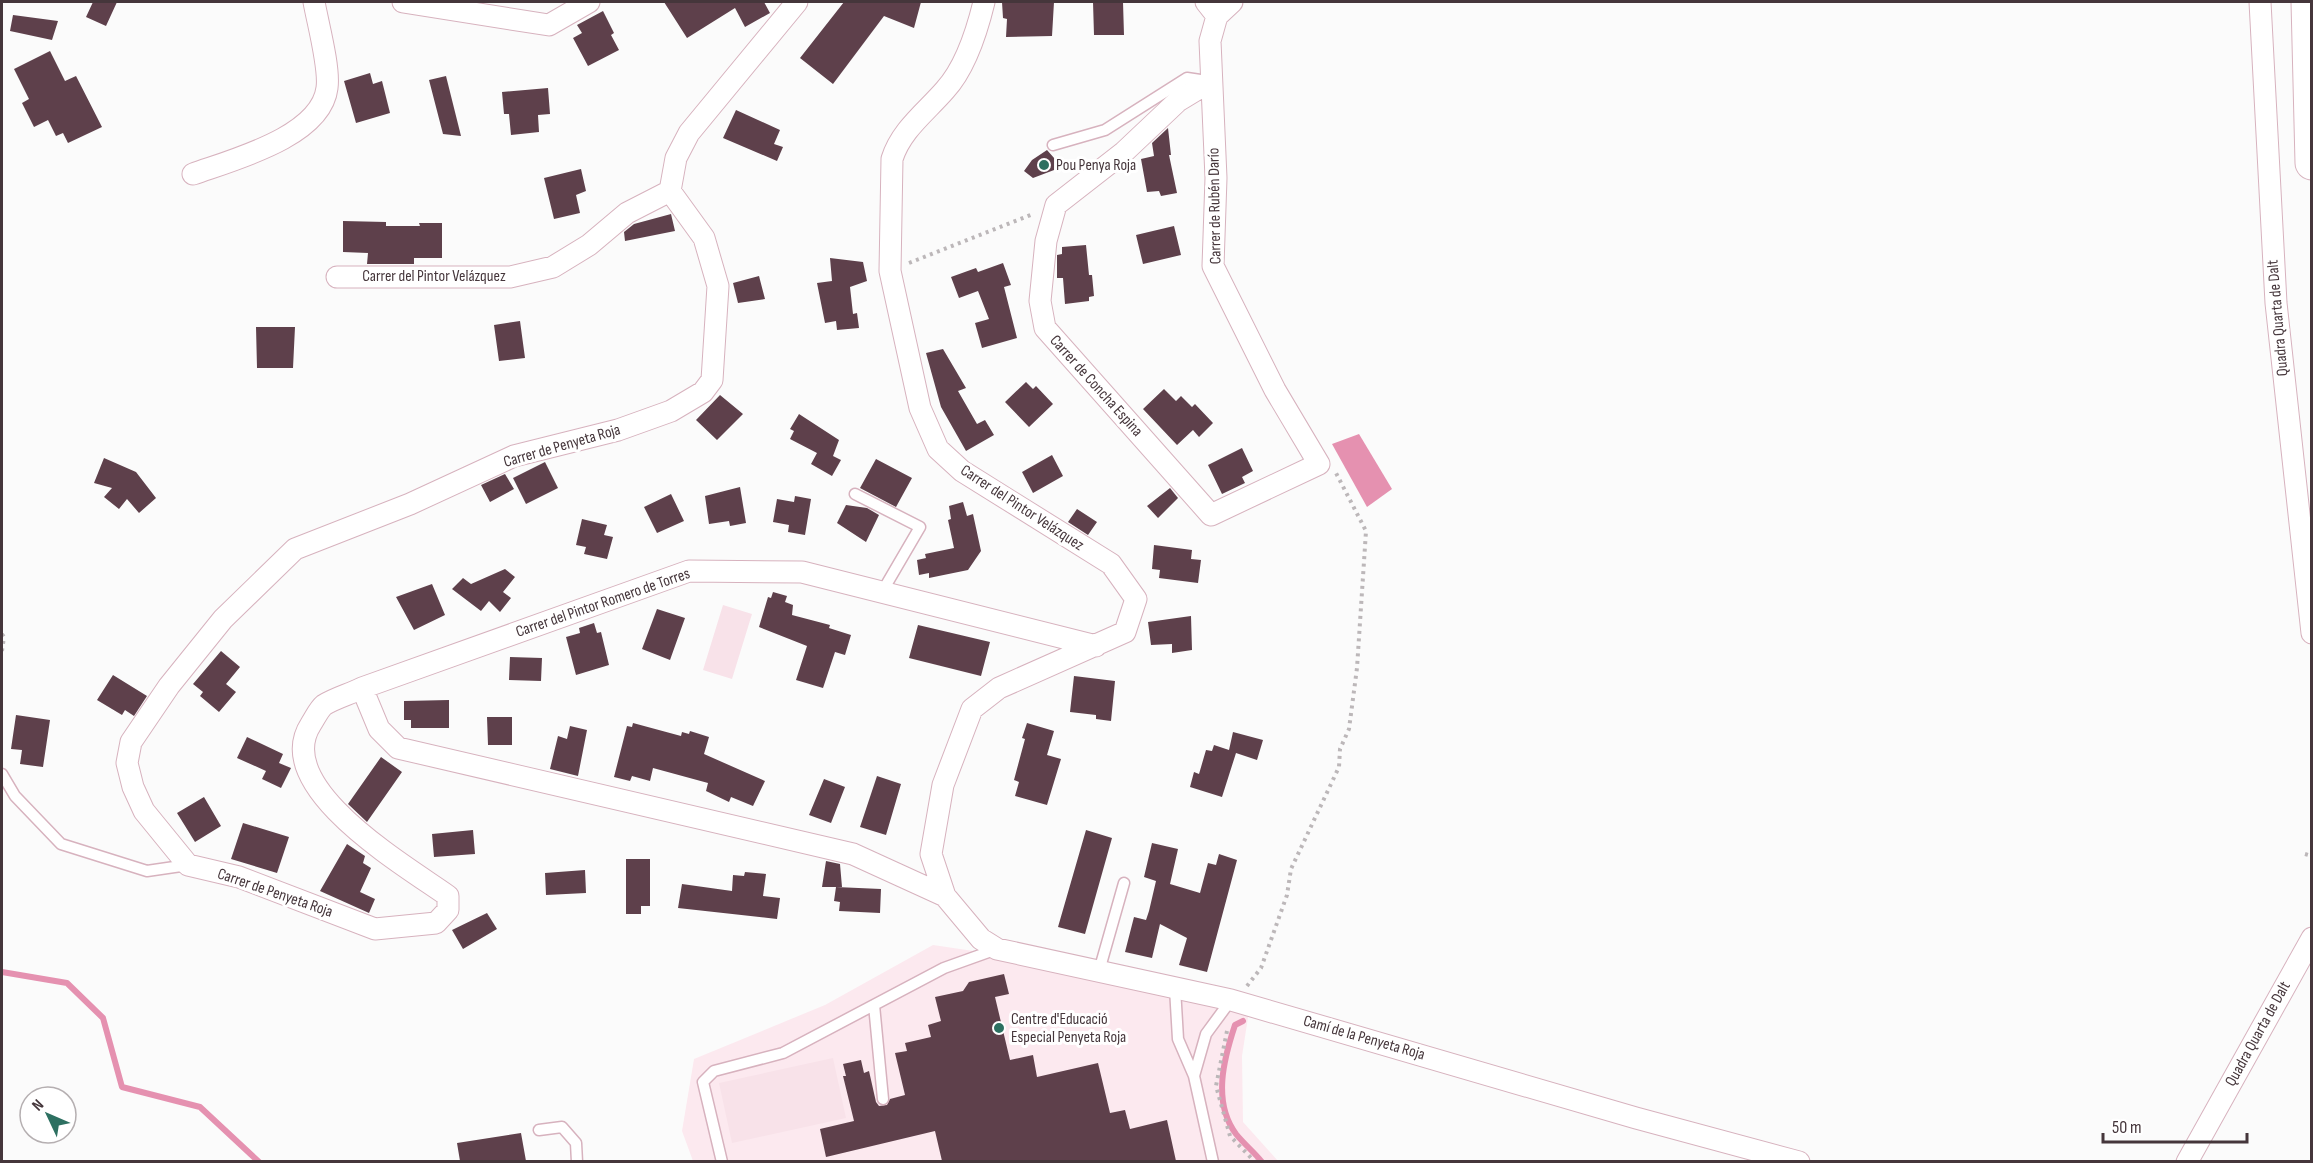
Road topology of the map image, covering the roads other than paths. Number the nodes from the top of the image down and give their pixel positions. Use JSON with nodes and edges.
{"nodes":[{"id":1,"x":314,"y":2,"type":"edge"},
{"id":2,"x":403,"y":2,"type":"edge"},
{"id":3,"x":589,"y":2,"type":"edge"},
{"id":4,"x":797,"y":2,"type":"edge"},
{"id":5,"x":984,"y":2,"type":"edge"},
{"id":6,"x":1232,"y":2,"type":"edge"},
{"id":7,"x":2260,"y":2,"type":"edge"},
{"id":8,"x":2308,"y":2,"type":"edge"},
{"id":9,"x":1212,"y":9,"type":"edge"},
{"id":10,"x":1211,"y":81,"type":"junction"},
{"id":11,"x":1053,"y":145,"type":"dead end"},
{"id":12,"x":2312,"y":164,"type":"edge"},
{"id":13,"x":193,"y":174,"type":"dead end"},
{"id":14,"x":670,"y":191,"type":"junction"},
{"id":15,"x":337,"y":277,"type":"dead end"},
{"id":16,"x":1319,"y":464,"type":"joint"},
{"id":17,"x":855,"y":494,"type":"dead end"},
{"id":18,"x":882,"y":592,"type":"junction"},
{"id":19,"x":2312,"y":633,"type":"edge"},
{"id":20,"x":1096,"y":646,"type":"junction"},
{"id":21,"x":362,"y":688,"type":"junction"},
{"id":22,"x":2,"y":774,"type":"edge"},
{"id":23,"x":188,"y":865,"type":"junction"},
{"id":24,"x":1124,"y":883,"type":"dead end"},
{"id":25,"x":945,"y":896,"type":"junction"},
{"id":26,"x":2312,"y":938,"type":"edge"},
{"id":27,"x":997,"y":949,"type":"junction"},
{"id":28,"x":1099,"y":971,"type":"junction"},
{"id":29,"x":1175,"y":988,"type":"junction"},
{"id":30,"x":1231,"y":1000,"type":"junction"},
{"id":31,"x":874,"y":1005,"type":"junction"},
{"id":32,"x":1194,"y":1076,"type":"junction"},
{"id":33,"x":883,"y":1099,"type":"dead end"},
{"id":34,"x":539,"y":1130,"type":"dead end"},
{"id":35,"x":577,"y":1161,"type":"edge"},
{"id":36,"x":722,"y":1161,"type":"edge"},
{"id":37,"x":1213,"y":1161,"type":"edge"},
{"id":38,"x":1799,"y":1161,"type":"edge"},
{"id":39,"x":2187,"y":1161,"type":"edge"}],
"edges":[{"from":1,"to":13,"type":"street"},
{"from":2,"to":3,"type":"street"},
{"from":4,"to":14,"type":"street"},
{"from":5,"to":20,"type":"street","name":"Carrer del Pintor Velázquez"},
{"from":6,"to":9,"type":"street","name":"Carrer de Rubén Darío"},
{"from":7,"to":19,"type":"street","name":"Quadra Quarta de Dalt"},
{"from":8,"to":12,"type":"highway"},
{"from":9,"to":10,"type":"street","name":"Carrer de Rubén Darío"},
{"from":10,"to":11,"type":"lane"},
{"from":10,"to":16,"type":"street","name":"Carrer de Rubén Darío"},
{"from":10,"to":16,"type":"street","name":"Carrer de Concha Espina"},
{"from":14,"to":15,"type":"street","name":"Carrer del Pintor Velázquez"},
{"from":14,"to":23,"type":"street","name":"Carrer de Penyeta Roja"},
{"from":17,"to":18,"type":"lane"},
{"from":18,"to":20,"type":"street","name":"Carrer del Pintor Romero de Torres"},
{"from":18,"to":21,"type":"street","name":"Carrer del Pintor Romero de Torres"},
{"from":20,"to":25,"type":"street","name":"Carrer del Pintor Velázquez"},
{"from":21,"to":23,"type":"street","name":"Carrer de Penyeta Roja"},
{"from":21,"to":25,"type":"street"},
{"from":22,"to":23,"type":"lane"},
{"from":24,"to":28,"type":"lane"},
{"from":25,"to":27,"type":"street","name":"Camí de la Penyeta Roja"},
{"from":26,"to":39,"type":"street","name":"Quadra Quarta de Dalt"},
{"from":27,"to":28,"type":"street","name":"Camí de la Penyeta Roja"},
{"from":27,"to":31,"type":"lane"},
{"from":28,"to":29,"type":"street","name":"Camí de la Penyeta Roja"},
{"from":29,"to":30,"type":"street","name":"Camí de la Penyeta Roja"},
{"from":29,"to":32,"type":"lane"},
{"from":30,"to":32,"type":"lane"},
{"from":30,"to":38,"type":"street","name":"Camí de la Penyeta Roja"},
{"from":31,"to":33,"type":"lane"},
{"from":31,"to":36,"type":"lane"},
{"from":32,"to":37,"type":"lane"},
{"from":34,"to":35,"type":"lane"}]}
